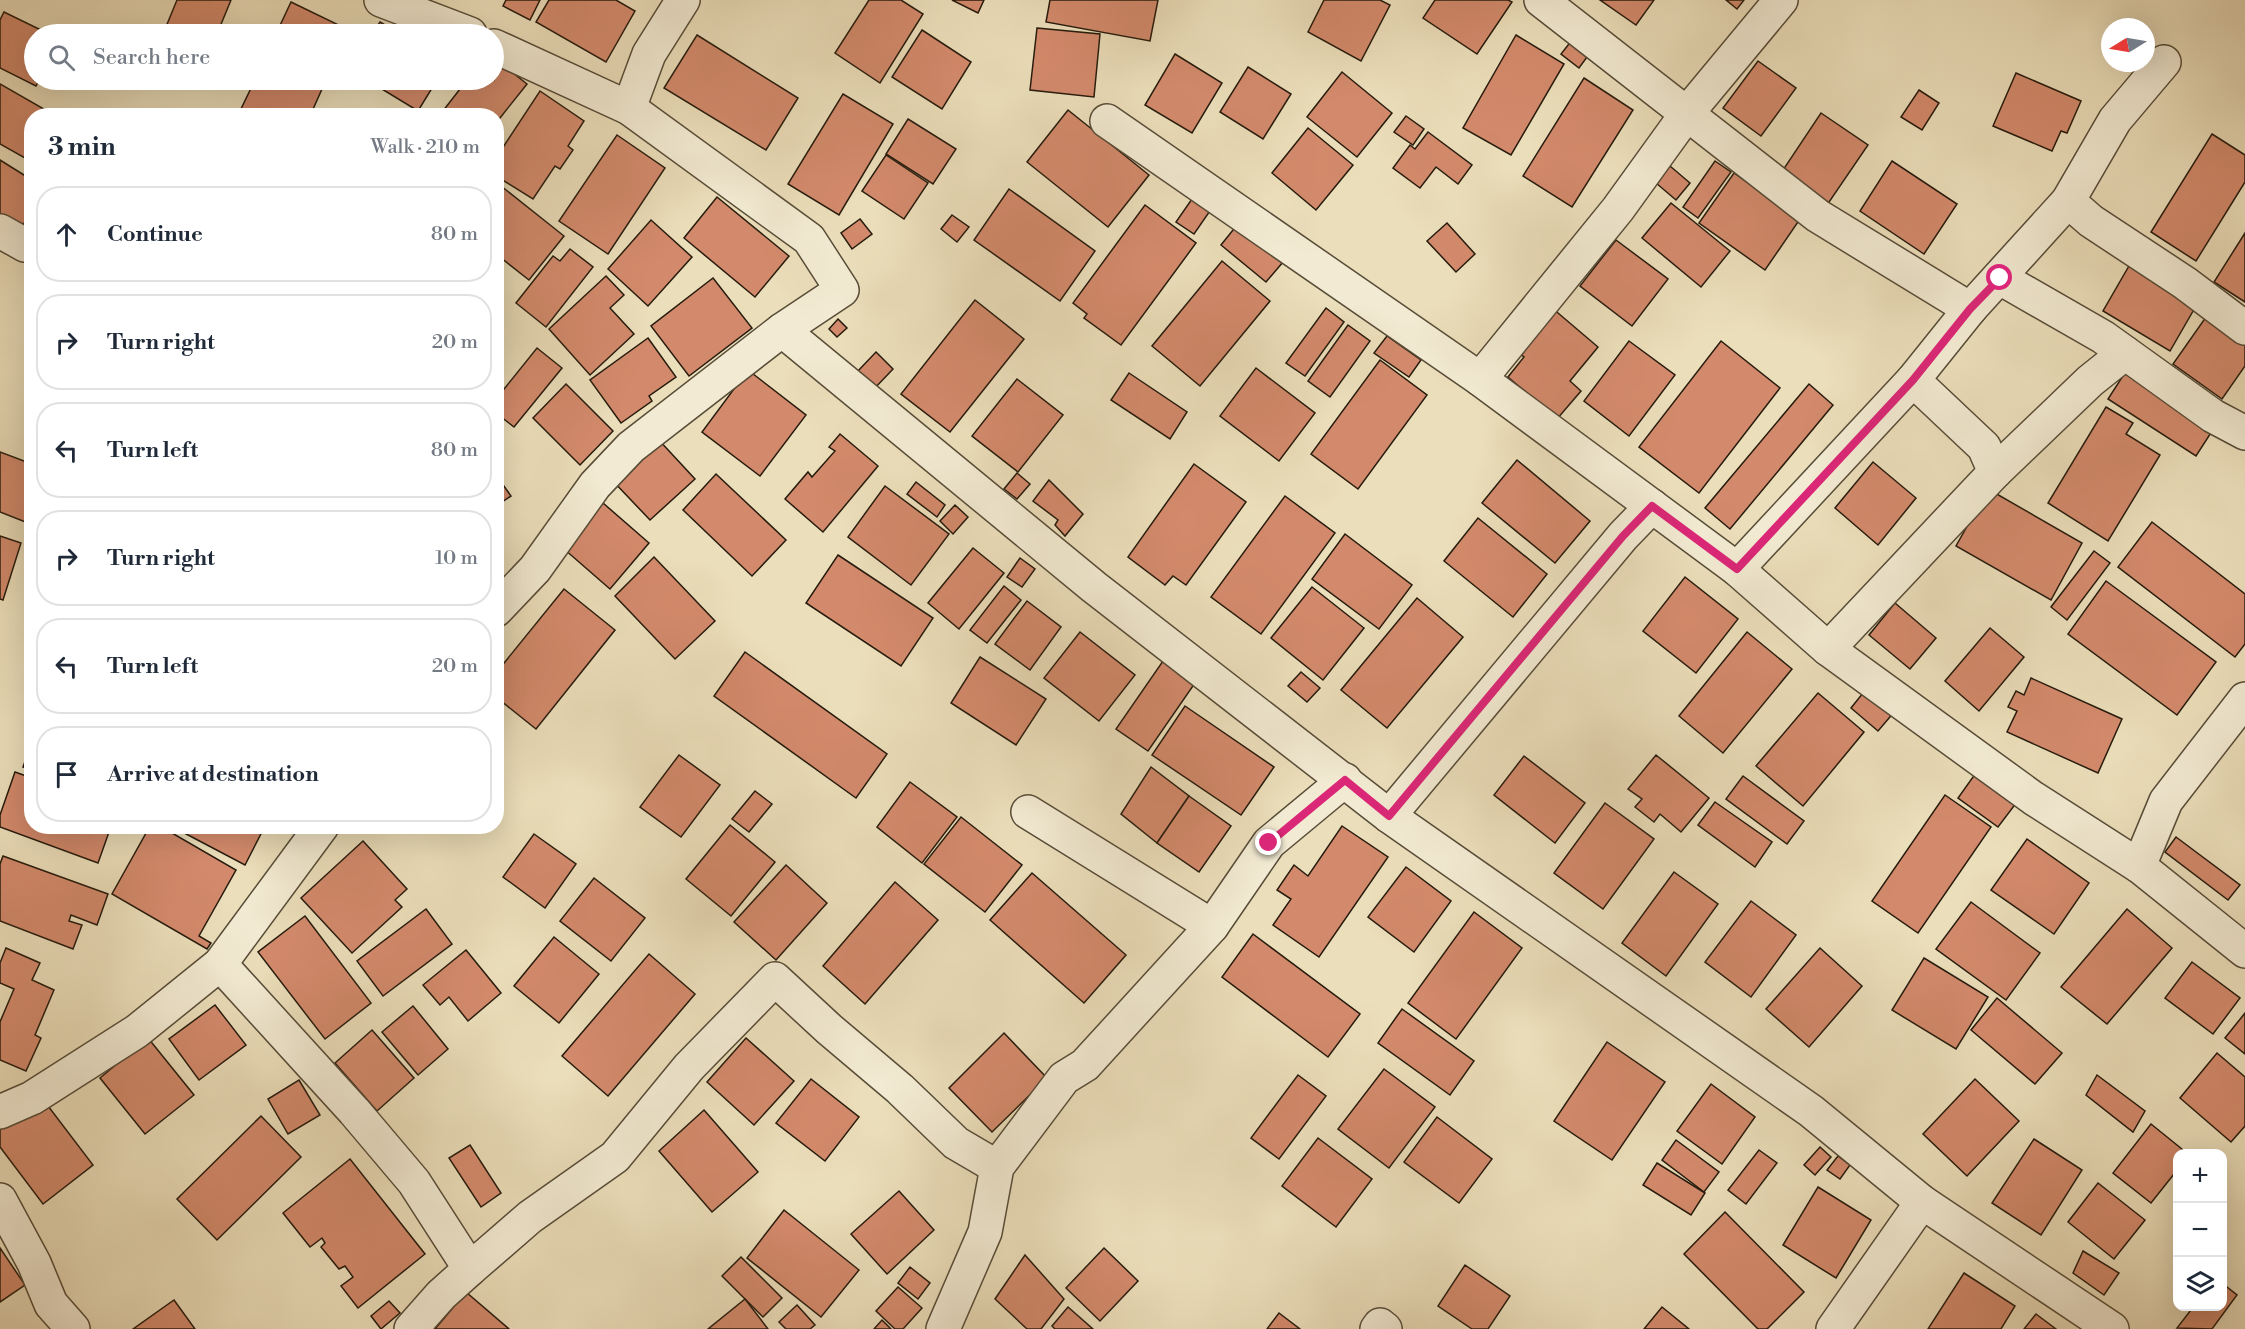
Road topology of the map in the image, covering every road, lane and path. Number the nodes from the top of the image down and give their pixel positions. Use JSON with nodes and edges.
{"nodes":[{"id":1,"x":381,"y":0,"type":"edge"},
{"id":2,"x":683,"y":0,"type":"edge"},
{"id":3,"x":1540,"y":0,"type":"edge"},
{"id":4,"x":1781,"y":0,"type":"edge"},
{"id":5,"x":444,"y":24,"type":"edge"},
{"id":6,"x":504,"y":51,"type":"edge"},
{"id":7,"x":2164,"y":62,"type":"dead end"},
{"id":8,"x":630,"y":108,"type":"junction"},
{"id":9,"x":1688,"y":112,"type":"junction"},
{"id":10,"x":1107,"y":121,"type":"dead end"},
{"id":11,"x":2068,"y":201,"type":"junction"},
{"id":12,"x":2000,"y":278,"type":"junction"},
{"id":13,"x":1970,"y":309,"type":"junction"},
{"id":14,"x":2245,"y":328,"type":"edge"},
{"id":15,"x":782,"y":330,"type":"junction"},
{"id":16,"x":2125,"y":353,"type":"junction"},
{"id":17,"x":1480,"y":379,"type":"junction"},
{"id":18,"x":1913,"y":380,"type":"junction"},
{"id":19,"x":2245,"y":433,"type":"edge"},
{"id":20,"x":1995,"y":472,"type":"junction"},
{"id":21,"x":1652,"y":506,"type":"junction"},
{"id":22,"x":1737,"y":569,"type":"junction"},
{"id":23,"x":504,"y":602,"type":"edge"},
{"id":24,"x":1828,"y":649,"type":"junction"},
{"id":25,"x":2245,"y":699,"type":"edge"},
{"id":26,"x":1345,"y":780,"type":"junction"},
{"id":27,"x":1028,"y":812,"type":"dead end"},
{"id":28,"x":1389,"y":816,"type":"junction"},
{"id":29,"x":316,"y":834,"type":"edge"},
{"id":30,"x":2139,"y":866,"type":"junction"},
{"id":31,"x":1212,"y":926,"type":"junction"},
{"id":32,"x":2245,"y":951,"type":"edge"},
{"id":33,"x":220,"y":964,"type":"junction"},
{"id":34,"x":0,"y":1112,"type":"edge"},
{"id":35,"x":997,"y":1167,"type":"junction"},
{"id":36,"x":0,"y":1200,"type":"edge"},
{"id":37,"x":1922,"y":1202,"type":"junction"},
{"id":38,"x":470,"y":1269,"type":"junction"},
{"id":39,"x":73,"y":1329,"type":"edge"},
{"id":40,"x":411,"y":1329,"type":"edge"},
{"id":41,"x":943,"y":1329,"type":"edge"},
{"id":42,"x":1377,"y":1329,"type":"edge"},
{"id":43,"x":1385,"y":1329,"type":"edge"},
{"id":44,"x":1833,"y":1329,"type":"edge"},
{"id":45,"x":2112,"y":1329,"type":"edge"}],
"edges":[{"from":1,"to":5,"type":"street"},
{"from":2,"to":8,"type":"street"},
{"from":3,"to":9,"type":"street"},
{"from":4,"to":9,"type":"street"},
{"from":6,"to":8,"type":"street"},
{"from":7,"to":11,"type":"street"},
{"from":8,"to":15,"type":"street"},
{"from":9,"to":13,"type":"street"},
{"from":9,"to":17,"type":"street"},
{"from":10,"to":17,"type":"street"},
{"from":11,"to":12,"type":"street"},
{"from":11,"to":14,"type":"street"},
{"from":12,"to":13,"type":"street"},
{"from":12,"to":16,"type":"street"},
{"from":13,"to":18,"type":"street"},
{"from":15,"to":23,"type":"street"},
{"from":15,"to":26,"type":"street"},
{"from":16,"to":19,"type":"street"},
{"from":16,"to":20,"type":"street"},
{"from":17,"to":21,"type":"street"},
{"from":18,"to":20,"type":"street"},
{"from":18,"to":22,"type":"street"},
{"from":20,"to":24,"type":"street"},
{"from":21,"to":22,"type":"street"},
{"from":21,"to":28,"type":"street"},
{"from":22,"to":24,"type":"street"},
{"from":24,"to":30,"type":"street"},
{"from":25,"to":30,"type":"street"},
{"from":26,"to":28,"type":"street"},
{"from":26,"to":31,"type":"street"},
{"from":27,"to":31,"type":"street"},
{"from":28,"to":37,"type":"street"},
{"from":29,"to":33,"type":"street"},
{"from":30,"to":32,"type":"street"},
{"from":31,"to":35,"type":"street"},
{"from":33,"to":34,"type":"street"},
{"from":33,"to":38,"type":"street"},
{"from":35,"to":38,"type":"street"},
{"from":35,"to":41,"type":"street"},
{"from":36,"to":39,"type":"street"},
{"from":37,"to":44,"type":"street"},
{"from":37,"to":45,"type":"street"},
{"from":38,"to":40,"type":"street"},
{"from":42,"to":43,"type":"street"}]}
